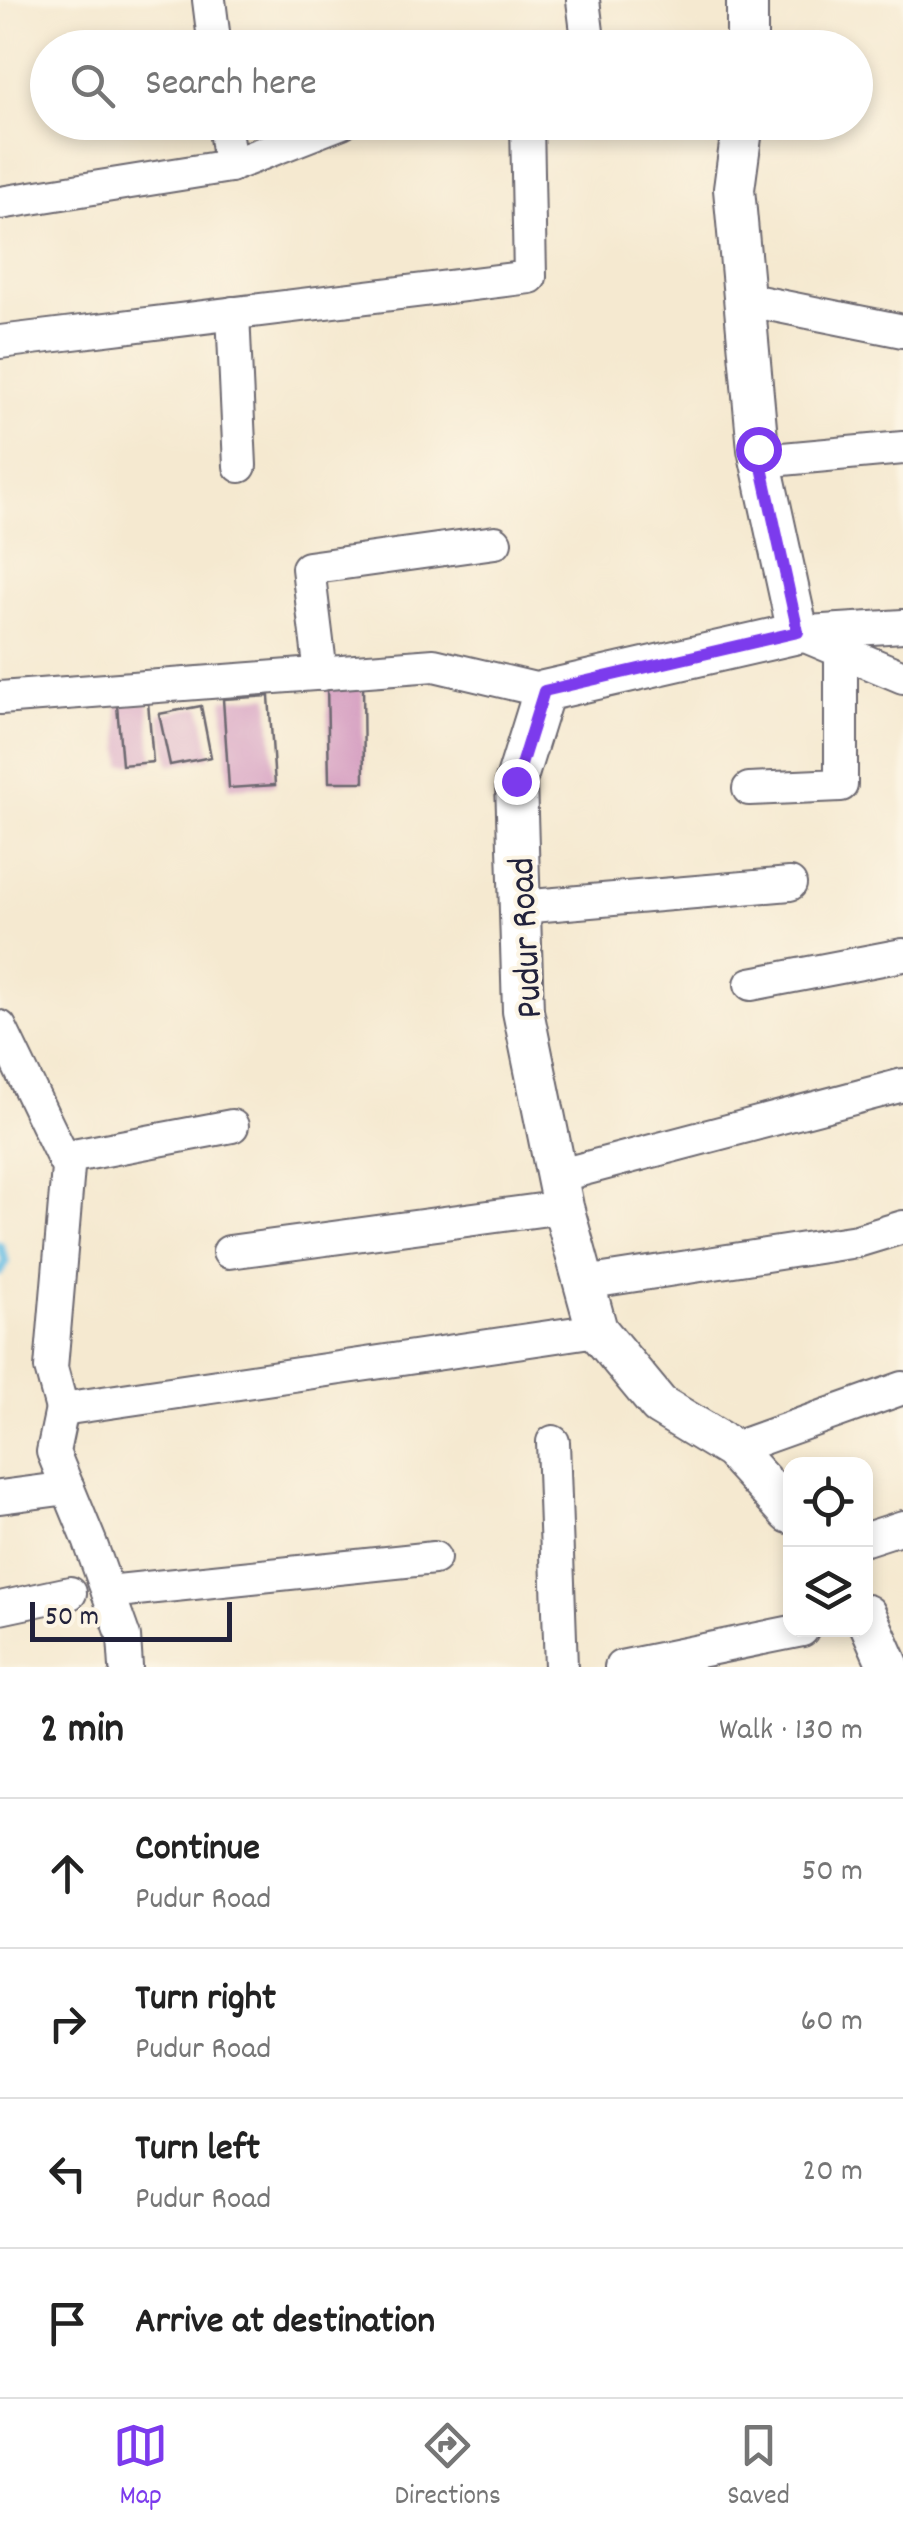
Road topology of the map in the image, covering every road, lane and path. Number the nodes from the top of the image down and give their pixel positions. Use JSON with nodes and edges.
{"nodes":[{"id":1,"x":208,"y":0,"type":"edge"},
{"id":2,"x":583,"y":0,"type":"edge"},
{"id":3,"x":747,"y":0,"type":"edge"},
{"id":4,"x":212,"y":30,"type":"edge"},
{"id":5,"x":587,"y":30,"type":"edge"},
{"id":6,"x":747,"y":30,"type":"edge"},
{"id":7,"x":226,"y":140,"type":"edge"},
{"id":8,"x":296,"y":140,"type":"edge"},
{"id":9,"x":527,"y":140,"type":"edge"},
{"id":10,"x":741,"y":140,"type":"edge"},
{"id":11,"x":230,"y":166,"type":"junction"},
{"id":12,"x":0,"y":202,"type":"edge"},
{"id":13,"x":744,"y":299,"type":"junction"},
{"id":14,"x":233,"y":313,"type":"junction"},
{"id":15,"x":903,"y":330,"type":"edge"},
{"id":16,"x":0,"y":342,"type":"edge"},
{"id":17,"x":903,"y":448,"type":"edge"},
{"id":18,"x":760,"y":461,"type":"junction"},
{"id":19,"x":240,"y":466,"type":"dead end"},
{"id":20,"x":495,"y":542,"type":"dead end"},
{"id":21,"x":903,"y":626,"type":"edge"},
{"id":22,"x":798,"y":632,"type":"junction"},
{"id":23,"x":841,"y":651,"type":"junction"},
{"id":24,"x":321,"y":674,"type":"junction"},
{"id":25,"x":903,"y":676,"type":"edge"},
{"id":26,"x":544,"y":691,"type":"junction"},
{"id":27,"x":0,"y":698,"type":"edge"},
{"id":28,"x":748,"y":789,"type":"dead end"},
{"id":29,"x":790,"y":884,"type":"dead end"},
{"id":30,"x":520,"y":907,"type":"junction"},
{"id":31,"x":903,"y":954,"type":"edge"},
{"id":32,"x":751,"y":984,"type":"dead end"},
{"id":33,"x":0,"y":1026,"type":"edge"},
{"id":34,"x":903,"y":1085,"type":"edge"},
{"id":35,"x":232,"y":1126,"type":"dead end"},
{"id":36,"x":63,"y":1158,"type":"junction"},
{"id":37,"x":560,"y":1191,"type":"junction"},
{"id":38,"x":903,"y":1227,"type":"edge"},
{"id":39,"x":228,"y":1252,"type":"dead end"},
{"id":40,"x":584,"y":1283,"type":"junction"},
{"id":41,"x":597,"y":1330,"type":"junction"},
{"id":42,"x":903,"y":1388,"type":"edge"},
{"id":43,"x":62,"y":1409,"type":"junction"},
{"id":44,"x":553,"y":1442,"type":"dead end"},
{"id":45,"x":732,"y":1449,"type":"junction"},
{"id":46,"x":68,"y":1488,"type":"junction"},
{"id":47,"x":0,"y":1497,"type":"edge"},
{"id":48,"x":783,"y":1505,"type":"edge"},
{"id":49,"x":903,"y":1527,"type":"edge"},
{"id":50,"x":873,"y":1537,"type":"edge"},
{"id":51,"x":434,"y":1558,"type":"dead end"},
{"id":52,"x":108,"y":1592,"type":"junction"},
{"id":53,"x":70,"y":1593,"type":"dead end"},
{"id":54,"x":0,"y":1608,"type":"edge"},
{"id":55,"x":873,"y":1631,"type":"edge"},
{"id":56,"x":783,"y":1635,"type":"edge"},
{"id":57,"x":698,"y":1660,"type":"edge"},
{"id":58,"x":126,"y":1667,"type":"edge"},
{"id":59,"x":562,"y":1667,"type":"edge"},
{"id":60,"x":621,"y":1667,"type":"edge"},
{"id":61,"x":889,"y":1667,"type":"edge"}],
"edges":[{"from":1,"to":4,"type":"street"},
{"from":2,"to":5,"type":"street"},
{"from":3,"to":6,"type":"street"},
{"from":7,"to":11,"type":"street"},
{"from":8,"to":11,"type":"street"},
{"from":9,"to":14,"type":"street"},
{"from":10,"to":13,"type":"street"},
{"from":11,"to":12,"type":"street"},
{"from":13,"to":15,"type":"street"},
{"from":13,"to":18,"type":"street"},
{"from":14,"to":16,"type":"street"},
{"from":14,"to":19,"type":"street"},
{"from":17,"to":18,"type":"street"},
{"from":18,"to":22,"type":"street"},
{"from":20,"to":24,"type":"street"},
{"from":21,"to":22,"type":"street"},
{"from":22,"to":23,"type":"street"},
{"from":22,"to":26,"type":"street"},
{"from":23,"to":25,"type":"street"},
{"from":23,"to":28,"type":"street"},
{"from":24,"to":26,"type":"street"},
{"from":24,"to":27,"type":"street"},
{"from":26,"to":30,"type":"street","name":"Pudur Road"},
{"from":29,"to":30,"type":"street"},
{"from":30,"to":37,"type":"street","name":"Pudur Road"},
{"from":31,"to":32,"type":"street"},
{"from":33,"to":36,"type":"street"},
{"from":34,"to":37,"type":"street"},
{"from":35,"to":36,"type":"street"},
{"from":36,"to":43,"type":"street"},
{"from":37,"to":39,"type":"street"},
{"from":37,"to":40,"type":"street","name":"Pudur Road"},
{"from":38,"to":40,"type":"street"},
{"from":40,"to":41,"type":"street","name":"Pudur Road"},
{"from":41,"to":43,"type":"street"},
{"from":41,"to":45,"type":"street","name":"Pudur Road"},
{"from":42,"to":45,"type":"street"},
{"from":43,"to":46,"type":"street"},
{"from":44,"to":59,"type":"street"},
{"from":45,"to":48,"type":"street","name":"Pudur Road"},
{"from":46,"to":47,"type":"street"},
{"from":46,"to":52,"type":"street"},
{"from":49,"to":50,"type":"street"},
{"from":51,"to":52,"type":"street"},
{"from":52,"to":58,"type":"street"},
{"from":53,"to":54,"type":"street"},
{"from":55,"to":61,"type":"street"},
{"from":56,"to":57,"type":"street"},
{"from":57,"to":60,"type":"street"}]}
